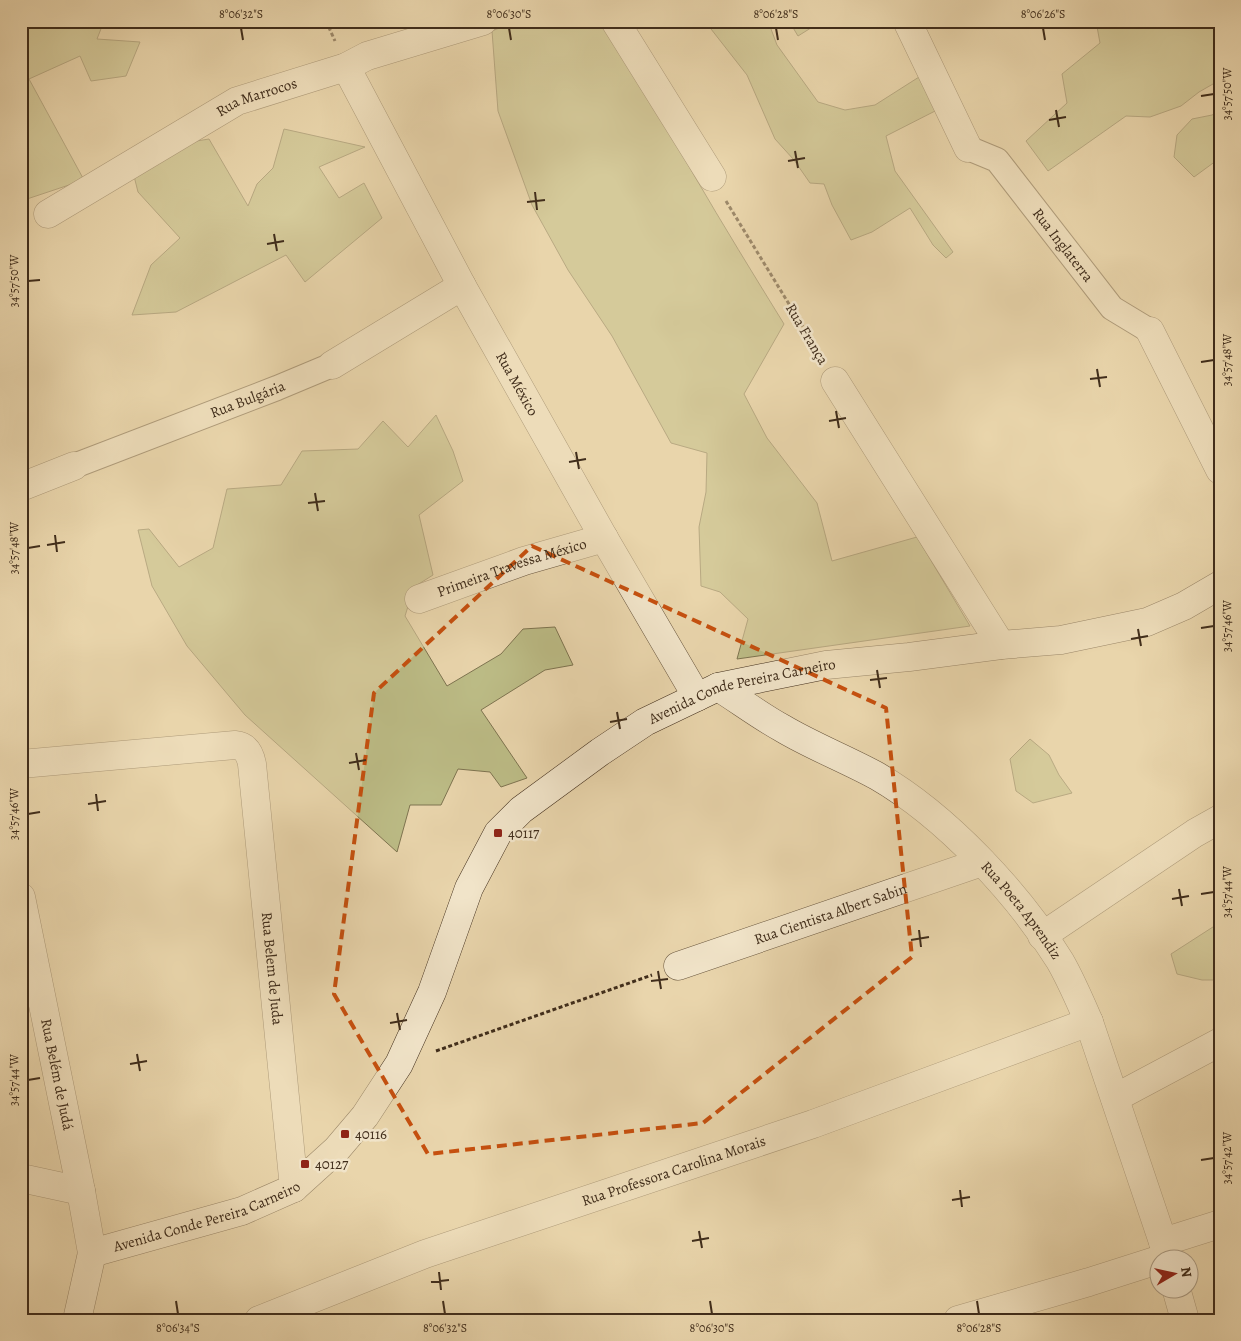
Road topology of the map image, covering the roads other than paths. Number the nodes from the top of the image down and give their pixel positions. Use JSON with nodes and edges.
{"nodes":[{"id":1,"x":483,"y":21,"type":"edge"},
{"id":2,"x":615,"y":21,"type":"edge"},
{"id":3,"x":907,"y":21,"type":"edge"},
{"id":4,"x":346,"y":67,"type":"junction"},
{"id":5,"x":968,"y":148,"type":"joint"},
{"id":6,"x":712,"y":177,"type":"road end"},
{"id":7,"x":48,"y":214,"type":"dead end"},
{"id":8,"x":462,"y":286,"type":"junction"},
{"id":9,"x":1150,"y":331,"type":"joint"},
{"id":10,"x":332,"y":364,"type":"joint"},
{"id":11,"x":835,"y":381,"type":"road end"},
{"id":12,"x":74,"y":466,"type":"joint"},
{"id":13,"x":1220,"y":470,"type":"edge"},
{"id":14,"x":21,"y":487,"type":"edge"},
{"id":15,"x":604,"y":538,"type":"junction"},
{"id":16,"x":1220,"y":585,"type":"edge"},
{"id":17,"x":418,"y":600,"type":"dead end"},
{"id":18,"x":1001,"y":645,"type":"junction"},
{"id":19,"x":708,"y":692,"type":"junction"},
{"id":20,"x":21,"y":764,"type":"edge"},
{"id":21,"x":1220,"y":819,"type":"edge"},
{"id":22,"x":982,"y":862,"type":"junction"},
{"id":23,"x":21,"y":897,"type":"edge"},
{"id":24,"x":1042,"y":936,"type":"junction"},
{"id":25,"x":678,"y":966,"type":"road end"},
{"id":26,"x":1089,"y":1022,"type":"junction"},
{"id":27,"x":1220,"y":1042,"type":"edge"},
{"id":28,"x":1115,"y":1098,"type":"junction"},
{"id":29,"x":21,"y":1178,"type":"edge"},
{"id":30,"x":294,"y":1188,"type":"junction"},
{"id":31,"x":81,"y":1191,"type":"junction"},
{"id":32,"x":1220,"y":1224,"type":"edge"},
{"id":33,"x":1161,"y":1248,"type":"edge"},
{"id":34,"x":1176,"y":1248,"type":"edge"},
{"id":35,"x":92,"y":1252,"type":"junction"},
{"id":36,"x":1148,"y":1260,"type":"edge"},
{"id":37,"x":1179,"y":1298,"type":"edge"},
{"id":38,"x":77,"y":1320,"type":"edge"},
{"id":39,"x":259,"y":1320,"type":"edge"},
{"id":40,"x":958,"y":1320,"type":"edge"},
{"id":41,"x":1185,"y":1320,"type":"edge"}],
"edges":[{"from":1,"to":4,"type":"street","name":"Rua Marrocos"},
{"from":2,"to":6,"type":"street"},
{"from":3,"to":5,"type":"street","name":"Rua Inglaterra"},
{"from":4,"to":7,"type":"street","name":"Rua Marrocos"},
{"from":4,"to":8,"type":"street","name":"Rua México"},
{"from":5,"to":9,"type":"street","name":"Rua Inglaterra"},
{"from":8,"to":10,"type":"street","name":"Rua Bulgária"},
{"from":8,"to":15,"type":"street","name":"Rua México"},
{"from":9,"to":13,"type":"street","name":"Rua Inglaterra"},
{"from":10,"to":12,"type":"street","name":"Rua Bulgária"},
{"from":11,"to":18,"type":"street","name":"Rua França"},
{"from":12,"to":14,"type":"street","name":"Rua Bulgária"},
{"from":15,"to":17,"type":"street","name":"Primeira Travessa México"},
{"from":15,"to":19,"type":"street","name":"Rua México"},
{"from":16,"to":18,"type":"street","name":"Avenida Conde Pereira Carneiro"},
{"from":18,"to":19,"type":"street","name":"Avenida Conde Pereira Carneiro"},
{"from":19,"to":22,"type":"street","name":"Rua Poeta Aprendiz"},
{"from":19,"to":30,"type":"street","name":"Avenida Conde Pereira Carneiro"},
{"from":20,"to":30,"type":"street","name":"Rua Belem de Juda"},
{"from":21,"to":24,"type":"street"},
{"from":22,"to":24,"type":"street","name":"Rua Poeta Aprendiz"},
{"from":22,"to":25,"type":"street","name":"Rua Cientista Albert Sabin"},
{"from":23,"to":31,"type":"street","name":"Rua Belém de Judá"},
{"from":24,"to":26,"type":"street","name":"Rua Poeta Aprendiz"},
{"from":26,"to":28,"type":"street","name":"Rua Poeta Aprendiz"},
{"from":26,"to":39,"type":"street","name":"Rua Professora Carolina Morais"},
{"from":27,"to":28,"type":"street"},
{"from":28,"to":33,"type":"street","name":"Rua Poeta Aprendiz"},
{"from":29,"to":31,"type":"street"},
{"from":30,"to":35,"type":"street","name":"Avenida Conde Pereira Carneiro"},
{"from":31,"to":35,"type":"street","name":"Rua Belém de Judá"},
{"from":32,"to":34,"type":"street"},
{"from":35,"to":38,"type":"street"},
{"from":36,"to":40,"type":"street"},
{"from":37,"to":41,"type":"street"}]}
